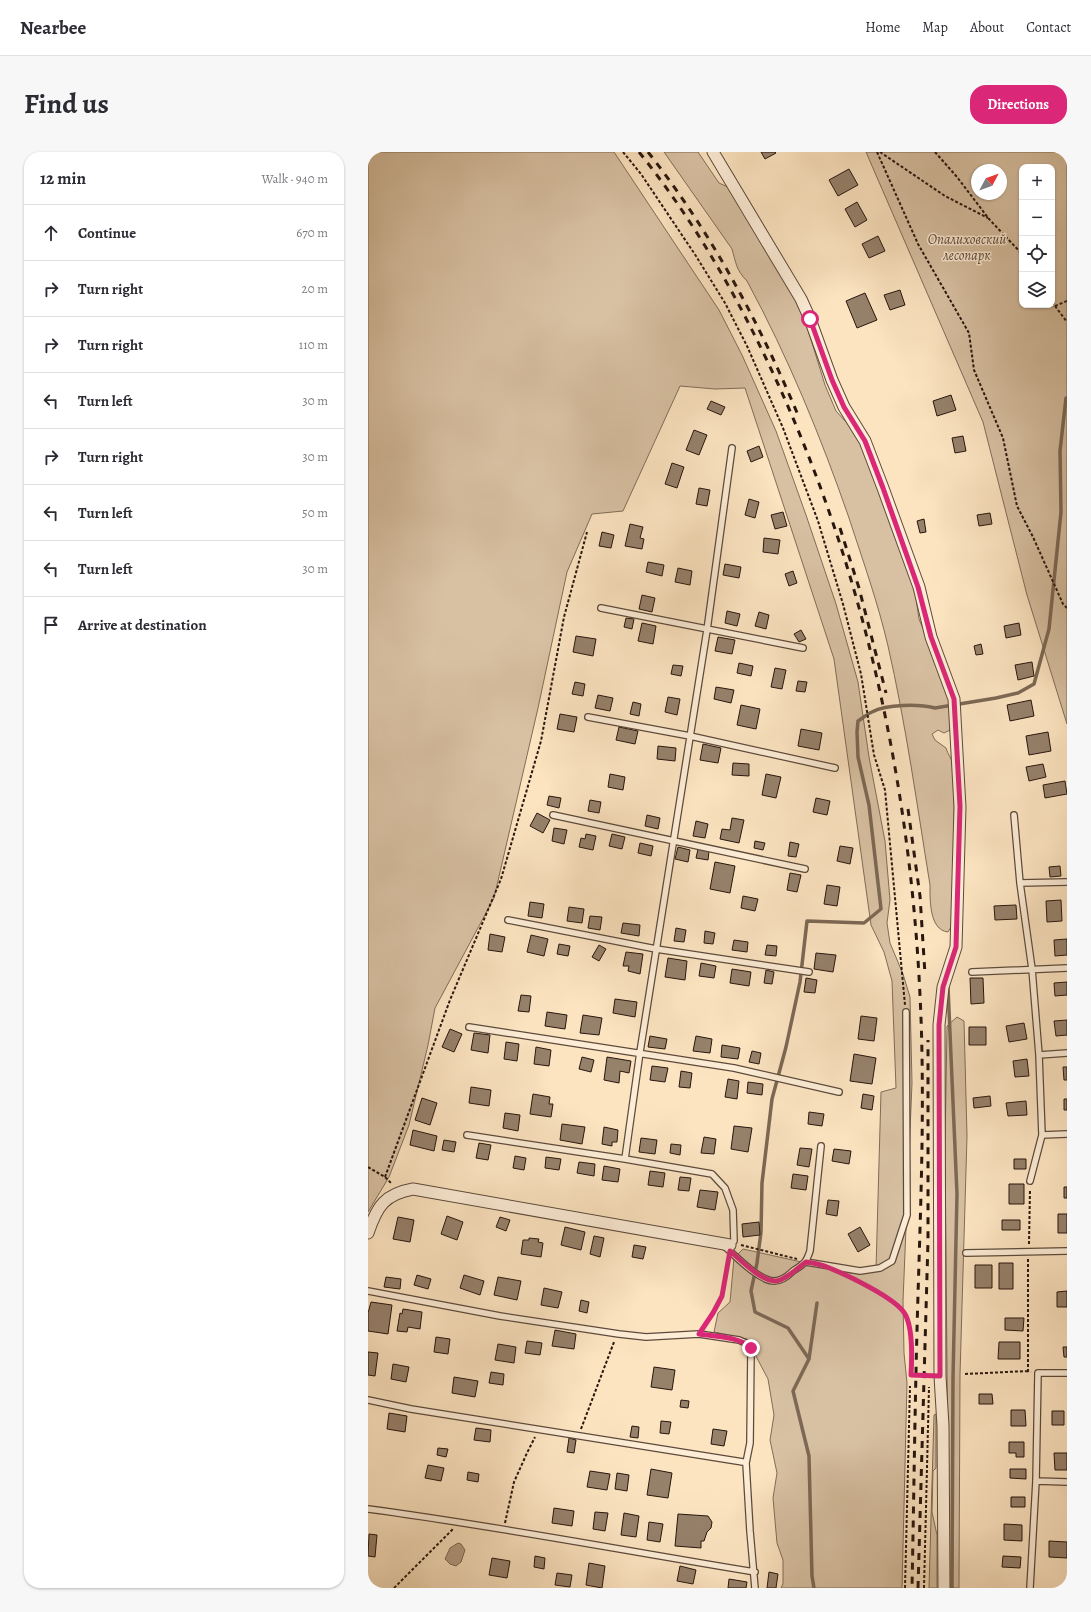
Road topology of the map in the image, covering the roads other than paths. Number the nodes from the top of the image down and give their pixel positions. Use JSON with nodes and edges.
{"nodes":[{"id":1,"x":713,"y":152,"type":"edge"},
{"id":2,"x":732,"y":448,"type":"dead end"},
{"id":3,"x":601,"y":608,"type":"dead end"},
{"id":4,"x":707,"y":630,"type":"junction"},
{"id":5,"x":803,"y":648,"type":"dead end"},
{"id":6,"x":588,"y":717,"type":"dead end"},
{"id":7,"x":690,"y":736,"type":"junction"},
{"id":8,"x":835,"y":768,"type":"dead end"},
{"id":9,"x":553,"y":815,"type":"dead end"},
{"id":10,"x":1014,"y":815,"type":"dead end"},
{"id":11,"x":674,"y":842,"type":"junction"},
{"id":12,"x":805,"y":870,"type":"dead end"},
{"id":13,"x":1067,"y":882,"type":"edge"},
{"id":14,"x":1020,"y":883,"type":"junction"},
{"id":15,"x":508,"y":920,"type":"dead end"},
{"id":16,"x":656,"y":949,"type":"junction"},
{"id":17,"x":1067,"y":968,"type":"edge"},
{"id":18,"x":1032,"y":969,"type":"junction"},
{"id":19,"x":809,"y":972,"type":"dead end"},
{"id":20,"x":972,"y":972,"type":"dead end"},
{"id":21,"x":906,"y":1012,"type":"road end"},
{"id":22,"x":469,"y":1027,"type":"dead end"},
{"id":23,"x":640,"y":1052,"type":"junction"},
{"id":24,"x":1067,"y":1053,"type":"edge"},
{"id":25,"x":1039,"y":1054,"type":"junction"},
{"id":26,"x":838,"y":1092,"type":"dead end"},
{"id":27,"x":1067,"y":1134,"type":"edge"},
{"id":28,"x":467,"y":1135,"type":"dead end"},
{"id":29,"x":1042,"y":1135,"type":"junction"},
{"id":30,"x":821,"y":1146,"type":"dead end"},
{"id":31,"x":625,"y":1159,"type":"junction"},
{"id":32,"x":1030,"y":1182,"type":"road end"},
{"id":33,"x":368,"y":1233,"type":"edge"},
{"id":34,"x":729,"y":1246,"type":"junction"},
{"id":35,"x":1067,"y":1251,"type":"edge"},
{"id":36,"x":966,"y":1253,"type":"dead end"},
{"id":37,"x":806,"y":1262,"type":"junction"},
{"id":38,"x":368,"y":1291,"type":"edge"},
{"id":39,"x":1067,"y":1373,"type":"edge"},
{"id":40,"x":368,"y":1400,"type":"edge"},
{"id":41,"x":743,"y":1462,"type":"dead end"},
{"id":42,"x":1036,"y":1481,"type":"junction"},
{"id":43,"x":1067,"y":1482,"type":"edge"},
{"id":44,"x":368,"y":1509,"type":"edge"},
{"id":45,"x":755,"y":1572,"type":"junction"},
{"id":46,"x":755,"y":1588,"type":"edge"},
{"id":47,"x":944,"y":1588,"type":"edge"},
{"id":48,"x":1030,"y":1588,"type":"edge"}],
"edges":[{"from":1,"to":47,"type":"street"},
{"from":2,"to":4,"type":"lane"},
{"from":3,"to":4,"type":"lane"},
{"from":4,"to":5,"type":"lane"},
{"from":4,"to":7,"type":"lane"},
{"from":6,"to":7,"type":"lane"},
{"from":7,"to":8,"type":"lane"},
{"from":7,"to":11,"type":"lane"},
{"from":9,"to":11,"type":"lane"},
{"from":10,"to":14,"type":"lane"},
{"from":11,"to":12,"type":"lane"},
{"from":11,"to":16,"type":"lane"},
{"from":13,"to":14,"type":"lane"},
{"from":14,"to":18,"type":"lane"},
{"from":15,"to":16,"type":"lane"},
{"from":16,"to":19,"type":"lane"},
{"from":16,"to":23,"type":"lane"},
{"from":17,"to":18,"type":"lane"},
{"from":18,"to":20,"type":"lane"},
{"from":18,"to":25,"type":"lane"},
{"from":21,"to":37,"type":"lane"},
{"from":22,"to":23,"type":"lane"},
{"from":23,"to":26,"type":"lane"},
{"from":23,"to":31,"type":"lane"},
{"from":24,"to":25,"type":"lane"},
{"from":25,"to":29,"type":"lane"},
{"from":27,"to":29,"type":"lane"},
{"from":28,"to":31,"type":"lane"},
{"from":29,"to":32,"type":"lane"},
{"from":30,"to":37,"type":"lane"},
{"from":31,"to":34,"type":"lane"},
{"from":33,"to":34,"type":"street"},
{"from":34,"to":37,"type":"lane"},
{"from":35,"to":36,"type":"lane"},
{"from":38,"to":45,"type":"lane"},
{"from":39,"to":42,"type":"lane"},
{"from":40,"to":41,"type":"lane"},
{"from":42,"to":43,"type":"lane"},
{"from":42,"to":48,"type":"lane"},
{"from":44,"to":45,"type":"lane"},
{"from":45,"to":46,"type":"lane"}]}
